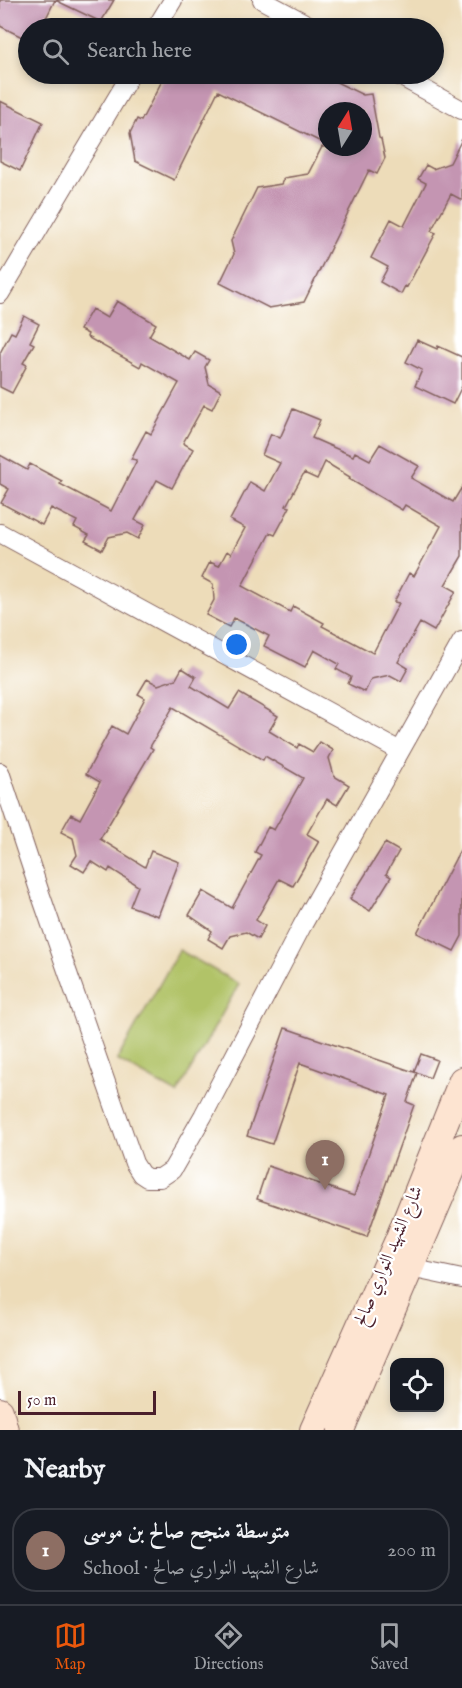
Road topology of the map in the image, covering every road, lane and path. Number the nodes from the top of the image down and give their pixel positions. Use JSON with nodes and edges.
{"nodes":[{"id":1,"x":173,"y":0,"type":"edge"},
{"id":2,"x":262,"y":0,"type":"edge"},
{"id":3,"x":162,"y":18,"type":"edge"},
{"id":4,"x":295,"y":18,"type":"edge"},
{"id":5,"x":124,"y":84,"type":"edge"},
{"id":6,"x":414,"y":84,"type":"edge"},
{"id":7,"x":462,"y":110,"type":"edge"},
{"id":8,"x":0,"y":294,"type":"edge"},
{"id":9,"x":0,"y":533,"type":"edge"},
{"id":10,"x":462,"y":641,"type":"edge"},
{"id":11,"x":400,"y":751,"type":"junction"},
{"id":12,"x":0,"y":772,"type":"edge"},
{"id":13,"x":462,"y":1080,"type":"edge"},
{"id":14,"x":462,"y":1146,"type":"edge"},
{"id":15,"x":410,"y":1268,"type":"junction"},
{"id":16,"x":462,"y":1279,"type":"edge"},
{"id":17,"x":0,"y":1411,"type":"edge"},
{"id":18,"x":5,"y":1430,"type":"edge"},
{"id":19,"x":313,"y":1430,"type":"edge"},
{"id":20,"x":342,"y":1430,"type":"edge"}],
"edges":[{"from":1,"to":3,"type":"street"},
{"from":2,"to":4,"type":"street"},
{"from":5,"to":8,"type":"street"},
{"from":6,"to":7,"type":"street"},
{"from":9,"to":11,"type":"street"},
{"from":10,"to":11,"type":"street"},
{"from":11,"to":12,"type":"street"},
{"from":13,"to":19,"type":"street","name":"شارع الشهيد النواري صالح"},
{"from":14,"to":15,"type":"street","name":"شارع الشهيد النواري صالح"},
{"from":15,"to":16,"type":"street"},
{"from":15,"to":20,"type":"street","name":"شارع الشهيد النواري صالح"},
{"from":17,"to":18,"type":"street"}]}
